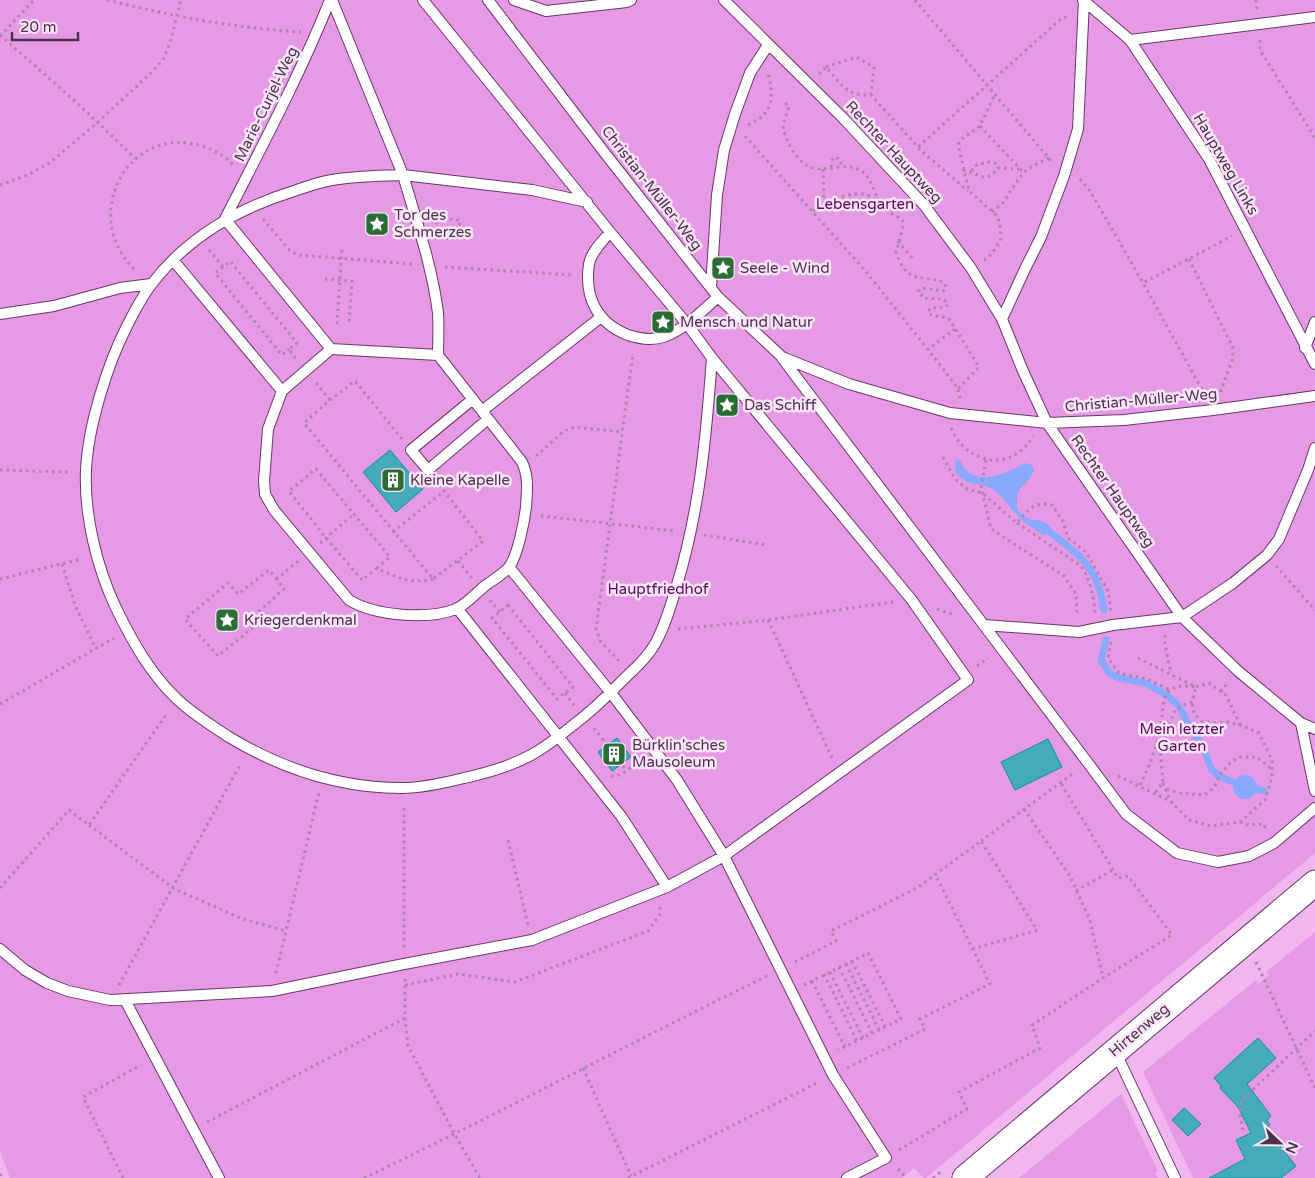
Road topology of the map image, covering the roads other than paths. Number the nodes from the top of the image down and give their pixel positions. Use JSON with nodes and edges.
{"nodes":[{"id":1,"x":331,"y":0,"type":"edge"},
{"id":2,"x":423,"y":0,"type":"edge"},
{"id":3,"x":488,"y":0,"type":"edge"},
{"id":4,"x":514,"y":0,"type":"edge"},
{"id":5,"x":631,"y":0,"type":"edge"},
{"id":6,"x":724,"y":0,"type":"edge"},
{"id":7,"x":1083,"y":0,"type":"edge"},
{"id":8,"x":1315,"y":17,"type":"edge"},
{"id":9,"x":1130,"y":40,"type":"junction"},
{"id":10,"x":768,"y":45,"type":"junction"},
{"id":11,"x":403,"y":175,"type":"junction"},
{"id":12,"x":587,"y":202,"type":"junction"},
{"id":13,"x":225,"y":219,"type":"junction"},
{"id":14,"x":610,"y":232,"type":"junction"},
{"id":15,"x":173,"y":260,"type":"junction"},
{"id":16,"x":151,"y":284,"type":"junction"},
{"id":17,"x":711,"y":287,"type":"junction"},
{"id":18,"x":718,"y":297,"type":"junction"},
{"id":19,"x":0,"y":314,"type":"edge"},
{"id":20,"x":601,"y":317,"type":"junction"},
{"id":21,"x":1002,"y":319,"type":"junction"},
{"id":22,"x":1315,"y":322,"type":"edge"},
{"id":23,"x":688,"y":324,"type":"junction"},
{"id":24,"x":1305,"y":348,"type":"junction"},
{"id":25,"x":332,"y":349,"type":"junction"},
{"id":26,"x":438,"y":355,"type":"junction"},
{"id":27,"x":782,"y":357,"type":"junction"},
{"id":28,"x":712,"y":358,"type":"junction"},
{"id":29,"x":1315,"y":364,"type":"edge"},
{"id":30,"x":282,"y":391,"type":"junction"},
{"id":31,"x":1315,"y":396,"type":"edge"},
{"id":32,"x":473,"y":399,"type":"junction"},
{"id":33,"x":485,"y":415,"type":"junction"},
{"id":34,"x":1043,"y":422,"type":"junction"},
{"id":35,"x":1315,"y":448,"type":"edge"},
{"id":36,"x":509,"y":567,"type":"junction"},
{"id":37,"x":457,"y":608,"type":"junction"},
{"id":38,"x":1182,"y":616,"type":"junction"},
{"id":39,"x":984,"y":625,"type":"junction"},
{"id":40,"x":611,"y":693,"type":"junction"},
{"id":41,"x":1301,"y":723,"type":"junction"},
{"id":42,"x":1315,"y":730,"type":"edge"},
{"id":43,"x":558,"y":737,"type":"junction"},
{"id":44,"x":1315,"y":790,"type":"edge"},
{"id":45,"x":1315,"y":808,"type":"edge"},
{"id":46,"x":724,"y":856,"type":"junction"},
{"id":47,"x":1315,"y":883,"type":"edge"},
{"id":48,"x":664,"y":889,"type":"junction"},
{"id":49,"x":0,"y":949,"type":"edge"},
{"id":50,"x":125,"y":1000,"type":"junction"},
{"id":51,"x":1114,"y":1051,"type":"junction"},
{"id":52,"x":219,"y":1178,"type":"edge"},
{"id":53,"x":847,"y":1178,"type":"edge"},
{"id":54,"x":965,"y":1178,"type":"edge"},
{"id":55,"x":1175,"y":1178,"type":"edge"}],
"edges":[{"from":1,"to":11,"type":"lane"},
{"from":1,"to":13,"type":"lane","name":"Marie-Curjel-Weg"},
{"from":2,"to":12,"type":"lane"},
{"from":3,"to":17,"type":"lane","name":"Christian-Müller-Weg"},
{"from":4,"to":5,"type":"lane"},
{"from":6,"to":10,"type":"lane","name":"Rechter Hauptweg"},
{"from":7,"to":9,"type":"lane","name":"Hauptweg Links"},
{"from":7,"to":21,"type":"lane"},
{"from":8,"to":9,"type":"lane"},
{"from":9,"to":24,"type":"lane","name":"Hauptweg Links"},
{"from":10,"to":17,"type":"lane"},
{"from":10,"to":21,"type":"lane","name":"Rechter Hauptweg"},
{"from":11,"to":12,"type":"lane"},
{"from":11,"to":13,"type":"lane"},
{"from":11,"to":26,"type":"lane"},
{"from":12,"to":14,"type":"lane"},
{"from":13,"to":15,"type":"lane"},
{"from":13,"to":25,"type":"lane"},
{"from":14,"to":20,"type":"lane"},
{"from":14,"to":23,"type":"lane"},
{"from":15,"to":16,"type":"lane"},
{"from":15,"to":30,"type":"lane"},
{"from":16,"to":19,"type":"lane"},
{"from":16,"to":43,"type":"lane"},
{"from":17,"to":18,"type":"lane","name":"Christian-Müller-Weg"},
{"from":18,"to":23,"type":"lane"},
{"from":18,"to":27,"type":"lane","name":"Christian-Müller-Weg"},
{"from":20,"to":23,"type":"lane"},
{"from":20,"to":33,"type":"lane"},
{"from":21,"to":34,"type":"lane","name":"Rechter Hauptweg"},
{"from":22,"to":24,"type":"lane"},
{"from":23,"to":28,"type":"lane"},
{"from":24,"to":29,"type":"lane","name":"Hauptweg Links"},
{"from":25,"to":26,"type":"lane"},
{"from":25,"to":30,"type":"lane"},
{"from":26,"to":32,"type":"lane"},
{"from":27,"to":34,"type":"lane","name":"Christian-Müller-Weg"},
{"from":27,"to":39,"type":"lane"},
{"from":28,"to":40,"type":"lane"},
{"from":28,"to":46,"type":"lane"},
{"from":30,"to":37,"type":"lane"},
{"from":31,"to":34,"type":"lane","name":"Christian-Müller-Weg"},
{"from":32,"to":33,"type":"lane"},
{"from":32,"to":33,"type":"lane"},
{"from":33,"to":36,"type":"lane"},
{"from":34,"to":38,"type":"lane","name":"Rechter Hauptweg"},
{"from":35,"to":38,"type":"lane"},
{"from":36,"to":37,"type":"lane"},
{"from":36,"to":40,"type":"lane"},
{"from":37,"to":43,"type":"lane"},
{"from":38,"to":39,"type":"lane"},
{"from":38,"to":41,"type":"lane","name":"Rechter Hauptweg"},
{"from":39,"to":45,"type":"lane"},
{"from":40,"to":43,"type":"lane"},
{"from":40,"to":46,"type":"lane"},
{"from":41,"to":42,"type":"lane","name":"Rechter Hauptweg"},
{"from":41,"to":44,"type":"lane"},
{"from":43,"to":48,"type":"lane"},
{"from":46,"to":48,"type":"lane"},
{"from":46,"to":53,"type":"lane"},
{"from":47,"to":51,"type":"street","name":"Hirtenweg"},
{"from":48,"to":50,"type":"lane"},
{"from":49,"to":50,"type":"lane"},
{"from":50,"to":52,"type":"lane"},
{"from":51,"to":54,"type":"street","name":"Hirtenweg"},
{"from":51,"to":55,"type":"lane"}]}
